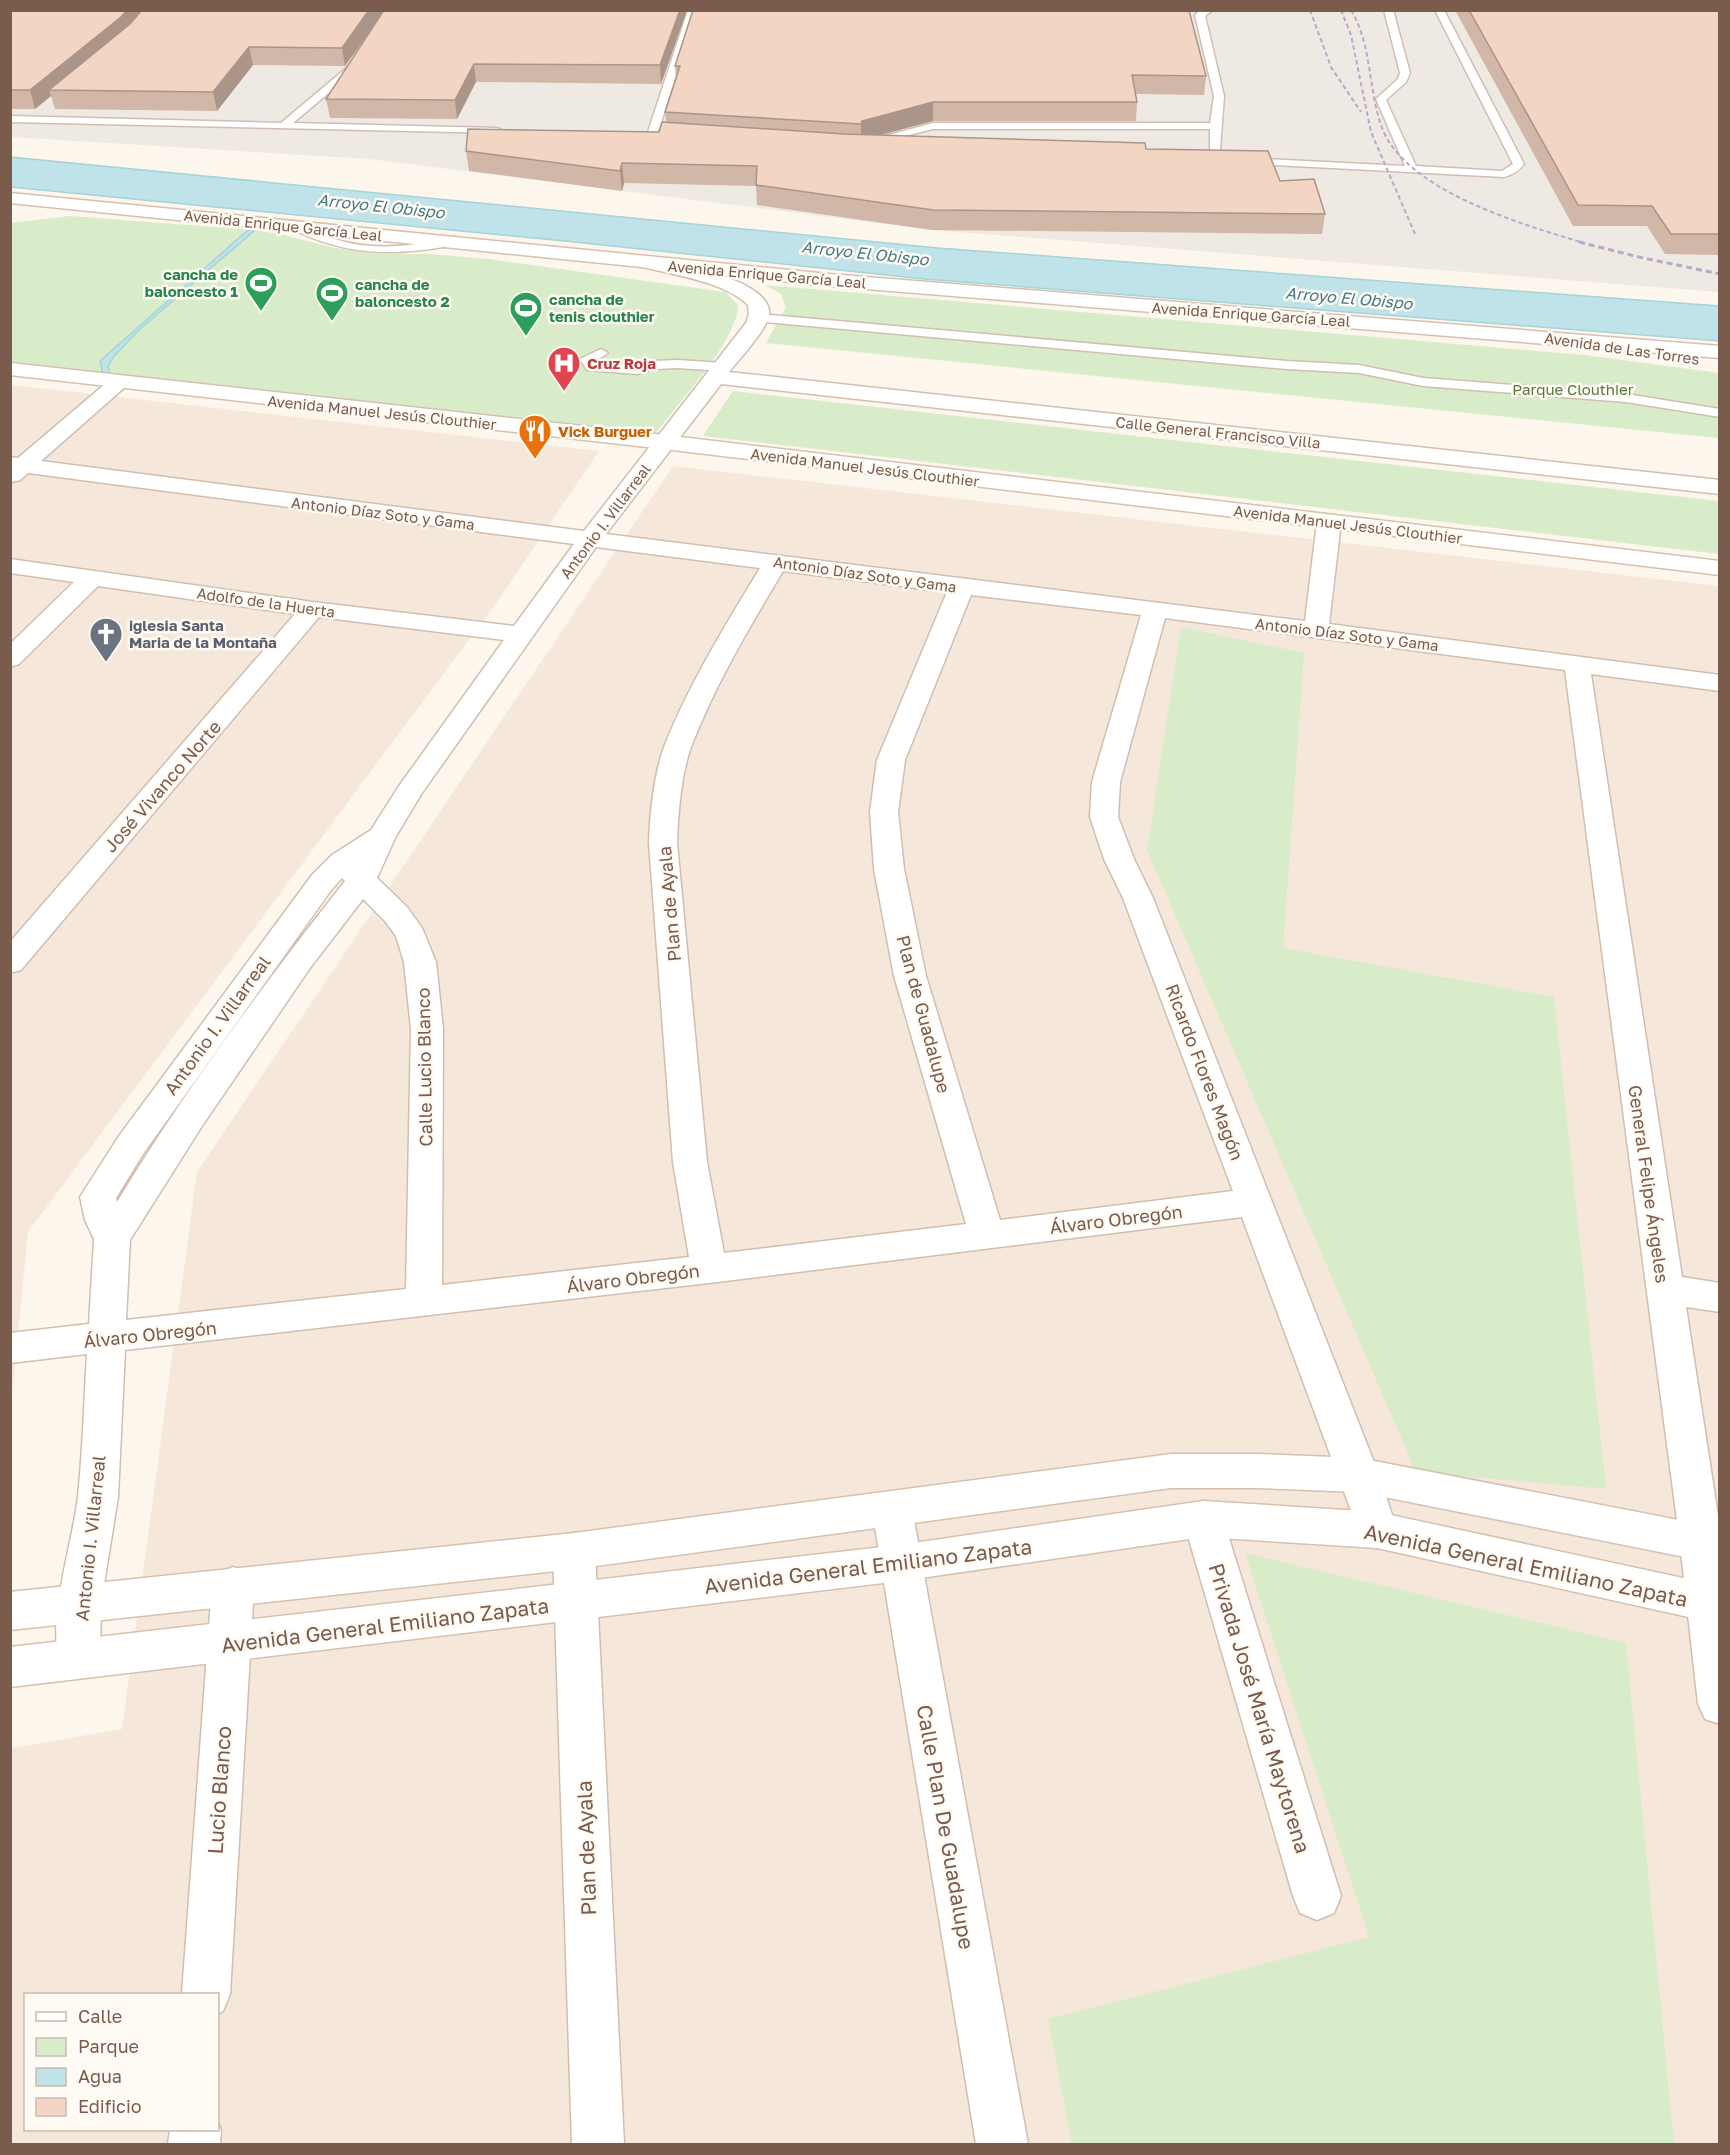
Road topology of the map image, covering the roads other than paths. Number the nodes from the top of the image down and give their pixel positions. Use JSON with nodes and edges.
{"nodes":[{"id":1,"x":392,"y":10,"type":"edge"},
{"id":2,"x":693,"y":10,"type":"edge"},
{"id":3,"x":1209,"y":10,"type":"edge"},
{"id":4,"x":1388,"y":10,"type":"edge"},
{"id":5,"x":1439,"y":10,"type":"edge"},
{"id":6,"x":10,"y":119,"type":"edge"},
{"id":7,"x":284,"y":125,"type":"junction"},
{"id":8,"x":1215,"y":126,"type":"junction"},
{"id":9,"x":506,"y":131,"type":"edge"},
{"id":10,"x":668,"y":136,"type":"edge"},
{"id":11,"x":892,"y":150,"type":"edge"},
{"id":12,"x":1203,"y":159,"type":"edge"},
{"id":13,"x":1215,"y":160,"type":"junction"},
{"id":14,"x":1412,"y":170,"type":"junction"},
{"id":15,"x":10,"y":198,"type":"edge"},
{"id":16,"x":84,"y":205,"type":"junction"},
{"id":17,"x":10,"y":211,"type":"edge"},
{"id":18,"x":650,"y":263,"type":"junction"},
{"id":19,"x":759,"y":318,"type":"junction"},
{"id":20,"x":1525,"y":335,"type":"junction"},
{"id":21,"x":601,"y":352,"type":"dead end"},
{"id":22,"x":1719,"y":352,"type":"edge"},
{"id":23,"x":1719,"y":361,"type":"edge"},
{"id":24,"x":10,"y":369,"type":"edge"},
{"id":25,"x":720,"y":372,"type":"junction"},
{"id":26,"x":118,"y":383,"type":"junction"},
{"id":27,"x":1719,"y":412,"type":"edge"},
{"id":28,"x":664,"y":442,"type":"junction"},
{"id":29,"x":14,"y":469,"type":"edge"},
{"id":30,"x":1719,"y":487,"type":"edge"},
{"id":31,"x":1329,"y":522,"type":"junction"},
{"id":32,"x":589,"y":540,"type":"junction"},
{"id":33,"x":776,"y":562,"type":"junction"},
{"id":34,"x":10,"y":566,"type":"edge"},
{"id":35,"x":1719,"y":568,"type":"edge"},
{"id":36,"x":92,"y":578,"type":"junction"},
{"id":37,"x":962,"y":587,"type":"junction"},
{"id":38,"x":313,"y":609,"type":"junction"},
{"id":39,"x":1155,"y":609,"type":"junction"},
{"id":40,"x":1317,"y":631,"type":"junction"},
{"id":41,"x":522,"y":635,"type":"junction"},
{"id":42,"x":10,"y":659,"type":"edge"},
{"id":43,"x":1577,"y":664,"type":"junction"},
{"id":44,"x":1719,"y":683,"type":"edge"},
{"id":45,"x":352,"y":871,"type":"junction"},
{"id":46,"x":10,"y":963,"type":"edge"},
{"id":47,"x":1255,"y":1202,"type":"junction"},
{"id":48,"x":987,"y":1234,"type":"junction"},
{"id":49,"x":709,"y":1269,"type":"junction"},
{"id":50,"x":1664,"y":1289,"type":"junction"},
{"id":51,"x":1719,"y":1298,"type":"edge"},
{"id":52,"x":424,"y":1302,"type":"junction"},
{"id":53,"x":106,"y":1339,"type":"junction"},
{"id":54,"x":10,"y":1348,"type":"edge"},
{"id":55,"x":1359,"y":1475,"type":"junction"},
{"id":56,"x":892,"y":1509,"type":"junction"},
{"id":57,"x":1203,"y":1519,"type":"junction"},
{"id":58,"x":1377,"y":1530,"type":"junction"},
{"id":59,"x":1710,"y":1545,"type":"edge"},
{"id":60,"x":574,"y":1551,"type":"junction"},
{"id":61,"x":900,"y":1563,"type":"junction"},
{"id":62,"x":233,"y":1586,"type":"junction"},
{"id":63,"x":80,"y":1603,"type":"junction"},
{"id":64,"x":575,"y":1603,"type":"junction"},
{"id":65,"x":1713,"y":1604,"type":"edge"},
{"id":66,"x":10,"y":1611,"type":"edge"},
{"id":67,"x":229,"y":1643,"type":"junction"},
{"id":68,"x":78,"y":1658,"type":"junction"},
{"id":69,"x":10,"y":1667,"type":"edge"},
{"id":70,"x":1719,"y":1704,"type":"edge"},
{"id":71,"x":1317,"y":1896,"type":"dead end"},
{"id":72,"x":206,"y":1993,"type":"edge"},
{"id":73,"x":598,"y":2145,"type":"edge"},
{"id":74,"x":1002,"y":2145,"type":"edge"}],
"edges":[{"from":1,"to":7,"type":"lane"},
{"from":2,"to":10,"type":"lane"},
{"from":3,"to":8,"type":"lane"},
{"from":4,"to":14,"type":"lane"},
{"from":5,"to":14,"type":"lane"},
{"from":6,"to":7,"type":"lane"},
{"from":7,"to":9,"type":"lane"},
{"from":8,"to":11,"type":"lane"},
{"from":8,"to":13,"type":"lane"},
{"from":12,"to":13,"type":"lane"},
{"from":13,"to":14,"type":"lane"},
{"from":15,"to":16,"type":"street","name":"Avenida Enrique García Leal"},
{"from":16,"to":17,"type":"street"},
{"from":16,"to":18,"type":"street","name":"Avenida Enrique García Leal"},
{"from":18,"to":19,"type":"street"},
{"from":18,"to":20,"type":"street","name":"Avenida Enrique García Leal"},
{"from":19,"to":25,"type":"street","name":"Antonio I. Villarreal"},
{"from":19,"to":27,"type":"lane"},
{"from":20,"to":22,"type":"street"},
{"from":20,"to":23,"type":"street","name":"Avenida de Las Torres"},
{"from":21,"to":25,"type":"lane"},
{"from":24,"to":26,"type":"street","name":"Avenida Manuel Jesús Clouthier"},
{"from":25,"to":28,"type":"street","name":"Antonio I. Villarreal"},
{"from":25,"to":30,"type":"street","name":"Calle General Francisco Villa"},
{"from":26,"to":28,"type":"street","name":"Avenida Manuel Jesús Clouthier"},
{"from":26,"to":29,"type":"street"},
{"from":28,"to":31,"type":"street","name":"Avenida Manuel Jesús Clouthier"},
{"from":28,"to":32,"type":"street","name":"Antonio I. Villarreal"},
{"from":29,"to":32,"type":"street","name":"Antonio Díaz Soto y Gama"},
{"from":31,"to":35,"type":"street","name":"Avenida Manuel Jesús Clouthier"},
{"from":31,"to":40,"type":"street"},
{"from":32,"to":33,"type":"street","name":"Antonio Díaz Soto y Gama"},
{"from":32,"to":41,"type":"street","name":"Antonio I. Villarreal"},
{"from":33,"to":37,"type":"street","name":"Antonio Díaz Soto y Gama"},
{"from":33,"to":49,"type":"street","name":"Plan de Ayala"},
{"from":34,"to":36,"type":"street","name":"Adolfo de la Huerta"},
{"from":36,"to":38,"type":"street","name":"Adolfo de la Huerta"},
{"from":36,"to":42,"type":"street"},
{"from":37,"to":39,"type":"street","name":"Antonio Díaz Soto y Gama"},
{"from":37,"to":48,"type":"street","name":"Plan de Guadalupe"},
{"from":38,"to":41,"type":"street","name":"Adolfo de la Huerta"},
{"from":38,"to":46,"type":"street","name":"José Vivanco Norte"},
{"from":39,"to":40,"type":"street","name":"Antonio Díaz Soto y Gama"},
{"from":39,"to":47,"type":"street","name":"Ricardo Flores Magón"},
{"from":40,"to":43,"type":"street","name":"Antonio Díaz Soto y Gama"},
{"from":41,"to":45,"type":"street","name":"Antonio I. Villarreal"},
{"from":43,"to":44,"type":"street","name":"Antonio Díaz Soto y Gama"},
{"from":43,"to":50,"type":"street","name":"General Felipe Ángeles"},
{"from":45,"to":52,"type":"street","name":"Calle Lucio Blanco"},
{"from":45,"to":53,"type":"street","name":"Antonio I. Villarreal"},
{"from":47,"to":48,"type":"street","name":"Álvaro Obregón"},
{"from":47,"to":55,"type":"street","name":"Ricardo Flores Magón"},
{"from":48,"to":49,"type":"street","name":"Álvaro Obregón"},
{"from":49,"to":52,"type":"street","name":"Álvaro Obregón"},
{"from":50,"to":51,"type":"street"},
{"from":50,"to":59,"type":"street","name":"General Felipe Ángeles"},
{"from":52,"to":53,"type":"street","name":"Álvaro Obregón"},
{"from":53,"to":54,"type":"street","name":"Álvaro Obregón"},
{"from":53,"to":63,"type":"street","name":"Antonio I. Villarreal"},
{"from":55,"to":56,"type":"street"},
{"from":55,"to":58,"type":"street","name":"Ricardo Flores Magón"},
{"from":55,"to":59,"type":"street"},
{"from":56,"to":60,"type":"street"},
{"from":56,"to":61,"type":"street","name":"Calle Plan De Guadalupe"},
{"from":57,"to":58,"type":"street","name":"Avenida General Emiliano Zapata"},
{"from":57,"to":61,"type":"street","name":"Avenida General Emiliano Zapata"},
{"from":57,"to":71,"type":"street","name":"Privada José María Maytorena"},
{"from":58,"to":65,"type":"street","name":"Avenida General Emiliano Zapata"},
{"from":59,"to":65,"type":"street","name":"General Felipe Ángeles"},
{"from":60,"to":62,"type":"street"},
{"from":60,"to":64,"type":"street","name":"Plan de Ayala"},
{"from":61,"to":64,"type":"street","name":"Avenida General Emiliano Zapata"},
{"from":61,"to":74,"type":"street","name":"Calle Plan De Guadalupe"},
{"from":62,"to":63,"type":"street"},
{"from":62,"to":67,"type":"street","name":"Lucio Blanco"},
{"from":63,"to":66,"type":"street"},
{"from":63,"to":68,"type":"street","name":"Antonio I. Villarreal"},
{"from":64,"to":67,"type":"street","name":"Avenida General Emiliano Zapata"},
{"from":64,"to":73,"type":"street","name":"Plan de Ayala"},
{"from":65,"to":70,"type":"street","name":"General Felipe Ángeles"},
{"from":67,"to":68,"type":"street","name":"Avenida General Emiliano Zapata"},
{"from":67,"to":72,"type":"street","name":"Lucio Blanco"},
{"from":68,"to":69,"type":"street","name":"Avenida General Emiliano Zapata"}]}
